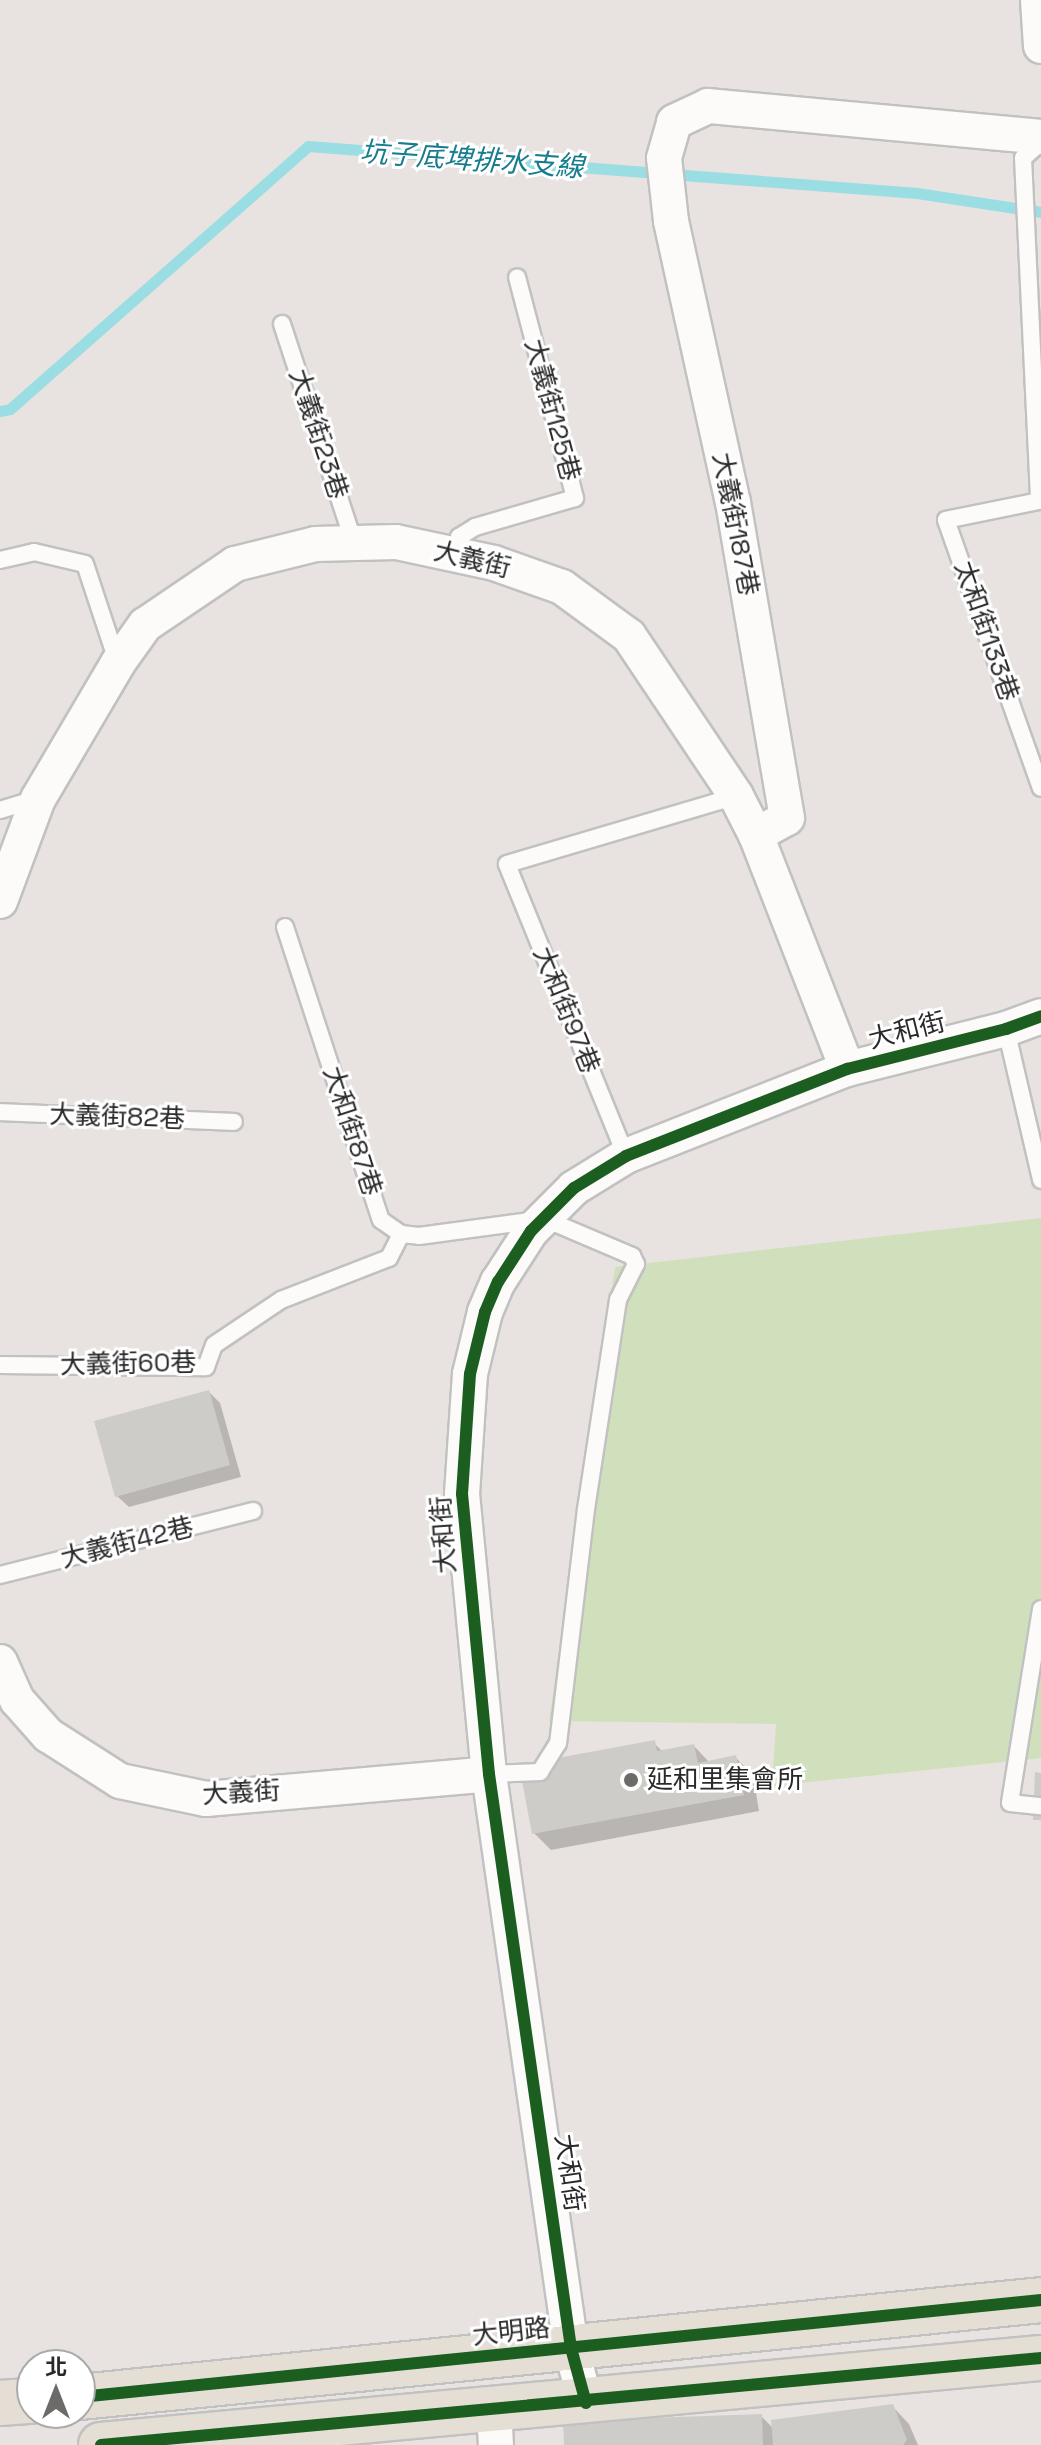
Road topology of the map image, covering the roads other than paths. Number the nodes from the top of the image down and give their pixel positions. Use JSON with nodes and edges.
{"nodes":[{"id":1,"x":1038,"y":0,"type":"edge"},
{"id":2,"x":1041,"y":46,"type":"edge"},
{"id":3,"x":1041,"y":140,"type":"edge"},
{"id":4,"x":517,"y":277,"type":"dead end"},
{"id":5,"x":282,"y":324,"type":"dead end"},
{"id":6,"x":354,"y":543,"type":"junction"},
{"id":7,"x":459,"y":556,"type":"junction"},
{"id":8,"x":0,"y":560,"type":"edge"},
{"id":9,"x":118,"y":663,"type":"junction"},
{"id":10,"x":1041,"y":788,"type":"edge"},
{"id":11,"x":736,"y":796,"type":"junction"},
{"id":12,"x":38,"y":799,"type":"junction"},
{"id":13,"x":0,"y":810,"type":"edge"},
{"id":14,"x":756,"y":835,"type":"junction"},
{"id":15,"x":0,"y":901,"type":"edge"},
{"id":16,"x":285,"y":927,"type":"dead end"},
{"id":17,"x":1041,"y":1016,"type":"edge"},
{"id":18,"x":1006,"y":1029,"type":"junction"},
{"id":19,"x":847,"y":1069,"type":"junction"},
{"id":20,"x":0,"y":1112,"type":"edge"},
{"id":21,"x":234,"y":1122,"type":"dead end"},
{"id":22,"x":626,"y":1156,"type":"junction"},
{"id":23,"x":1041,"y":1180,"type":"edge"},
{"id":24,"x":545,"y":1219,"type":"junction"},
{"id":25,"x":401,"y":1234,"type":"junction"},
{"id":26,"x":0,"y":1365,"type":"edge"},
{"id":27,"x":253,"y":1511,"type":"dead end"},
{"id":28,"x":0,"y":1575,"type":"edge"},
{"id":29,"x":1041,"y":1609,"type":"edge"},
{"id":30,"x":0,"y":1662,"type":"edge"},
{"id":31,"x":489,"y":1774,"type":"junction"},
{"id":32,"x":1041,"y":1806,"type":"edge"},
{"id":33,"x":1041,"y":2300,"type":"edge"},
{"id":34,"x":571,"y":2348,"type":"junction"},
{"id":35,"x":1041,"y":2358,"type":"edge"},
{"id":36,"x":96,"y":2395,"type":"edge"},
{"id":37,"x":586,"y":2403,"type":"junction"},
{"id":38,"x":495,"y":2427,"type":"edge"},
{"id":39,"x":106,"y":2445,"type":"edge"}],
"edges":[{"from":1,"to":2,"type":"street"},
{"from":3,"to":10,"type":"lane","name":"太和街133巷"},
{"from":3,"to":14,"type":"street","name":"大義街187巷"},
{"from":4,"to":7,"type":"lane","name":"大義街125巷"},
{"from":5,"to":6,"type":"lane","name":"大義街23巷"},
{"from":6,"to":7,"type":"street","name":"大義街"},
{"from":6,"to":9,"type":"street","name":"大義街"},
{"from":7,"to":11,"type":"street","name":"大義街"},
{"from":8,"to":9,"type":"lane"},
{"from":9,"to":12,"type":"street","name":"大義街"},
{"from":11,"to":14,"type":"street","name":"大義街"},
{"from":11,"to":22,"type":"lane","name":"大和街97巷"},
{"from":12,"to":13,"type":"lane"},
{"from":12,"to":15,"type":"street","name":"大義街"},
{"from":14,"to":19,"type":"street","name":"大義街"},
{"from":16,"to":25,"type":"lane","name":"大和街87巷"},
{"from":17,"to":18,"type":"street","name":"大和街"},
{"from":18,"to":19,"type":"street","name":"大和街"},
{"from":18,"to":23,"type":"lane"},
{"from":19,"to":22,"type":"street","name":"大和街"},
{"from":20,"to":21,"type":"lane","name":"大義街82巷"},
{"from":22,"to":24,"type":"street","name":"大和街"},
{"from":24,"to":25,"type":"lane"},
{"from":24,"to":31,"type":"street","name":"大和街"},
{"from":24,"to":31,"type":"lane"},
{"from":25,"to":26,"type":"lane","name":"大義街60巷"},
{"from":27,"to":28,"type":"lane","name":"大義街42巷"},
{"from":29,"to":32,"type":"lane"},
{"from":30,"to":31,"type":"street","name":"大義街"},
{"from":31,"to":34,"type":"street","name":"大和街"},
{"from":33,"to":34,"type":"main road","name":"大明路"},
{"from":34,"to":36,"type":"main road","name":"大明路"},
{"from":34,"to":37,"type":"street","name":"大和街"},
{"from":35,"to":37,"type":"main road"},
{"from":37,"to":38,"type":"main road"},
{"from":38,"to":39,"type":"main road"}]}
